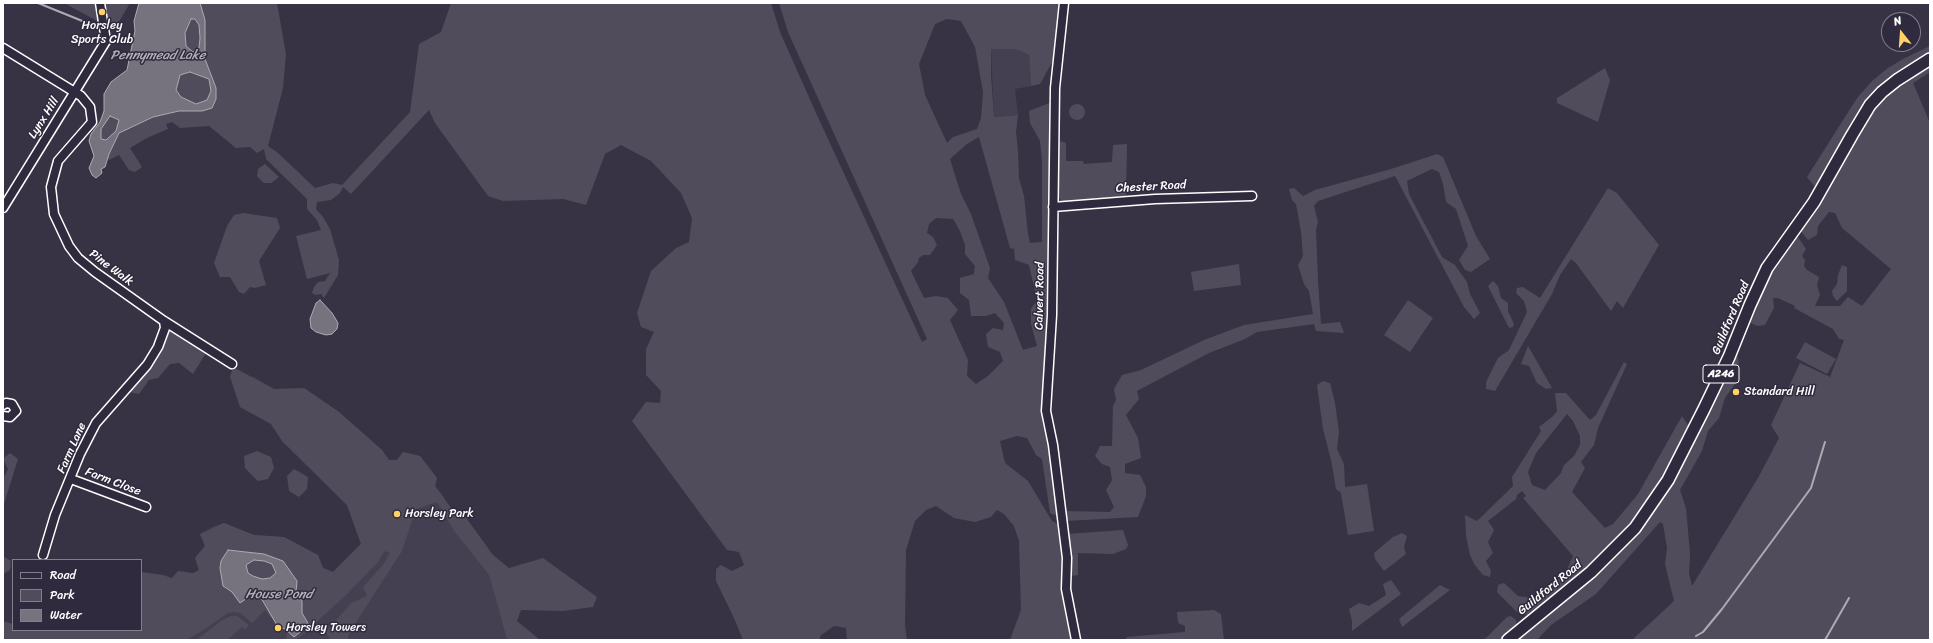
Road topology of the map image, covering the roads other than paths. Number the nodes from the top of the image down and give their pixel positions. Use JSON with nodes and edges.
{"nodes":[{"id":1,"x":100,"y":3,"type":"edge"},
{"id":2,"x":1064,"y":3,"type":"edge"},
{"id":3,"x":3,"y":48,"type":"edge"},
{"id":4,"x":1930,"y":59,"type":"edge"},
{"id":5,"x":75,"y":92,"type":"junction"},
{"id":6,"x":1252,"y":196,"type":"dead end"},
{"id":7,"x":1053,"y":207,"type":"junction"},
{"id":8,"x":3,"y":208,"type":"edge"},
{"id":9,"x":164,"y":321,"type":"junction"},
{"id":10,"x":232,"y":364,"type":"dead end"},
{"id":11,"x":3,"y":405,"type":"edge"},
{"id":12,"x":3,"y":416,"type":"edge"},
{"id":13,"x":71,"y":478,"type":"junction"},
{"id":14,"x":146,"y":507,"type":"dead end"},
{"id":15,"x":43,"y":555,"type":"dead end"},
{"id":16,"x":1076,"y":640,"type":"edge"},
{"id":17,"x":1508,"y":640,"type":"edge"}],
"edges":[{"from":1,"to":5,"type":"street","name":"Lynx Hill"},
{"from":2,"to":7,"type":"street","name":"Calvert Road"},
{"from":3,"to":5,"type":"street"},
{"from":4,"to":17,"type":"main road","name":"Guildford Road","number":"A246"},
{"from":5,"to":8,"type":"street","name":"Lynx Hill"},
{"from":5,"to":9,"type":"street","name":"Pine Walk"},
{"from":6,"to":7,"type":"street","name":"Chester Road"},
{"from":7,"to":16,"type":"street","name":"Calvert Road"},
{"from":9,"to":10,"type":"street","name":"Pine Walk"},
{"from":9,"to":13,"type":"street","name":"Farm Lane"},
{"from":11,"to":12,"type":"street"},
{"from":13,"to":14,"type":"street","name":"Farm Close"},
{"from":13,"to":15,"type":"street","name":"Farm Lane"}]}
